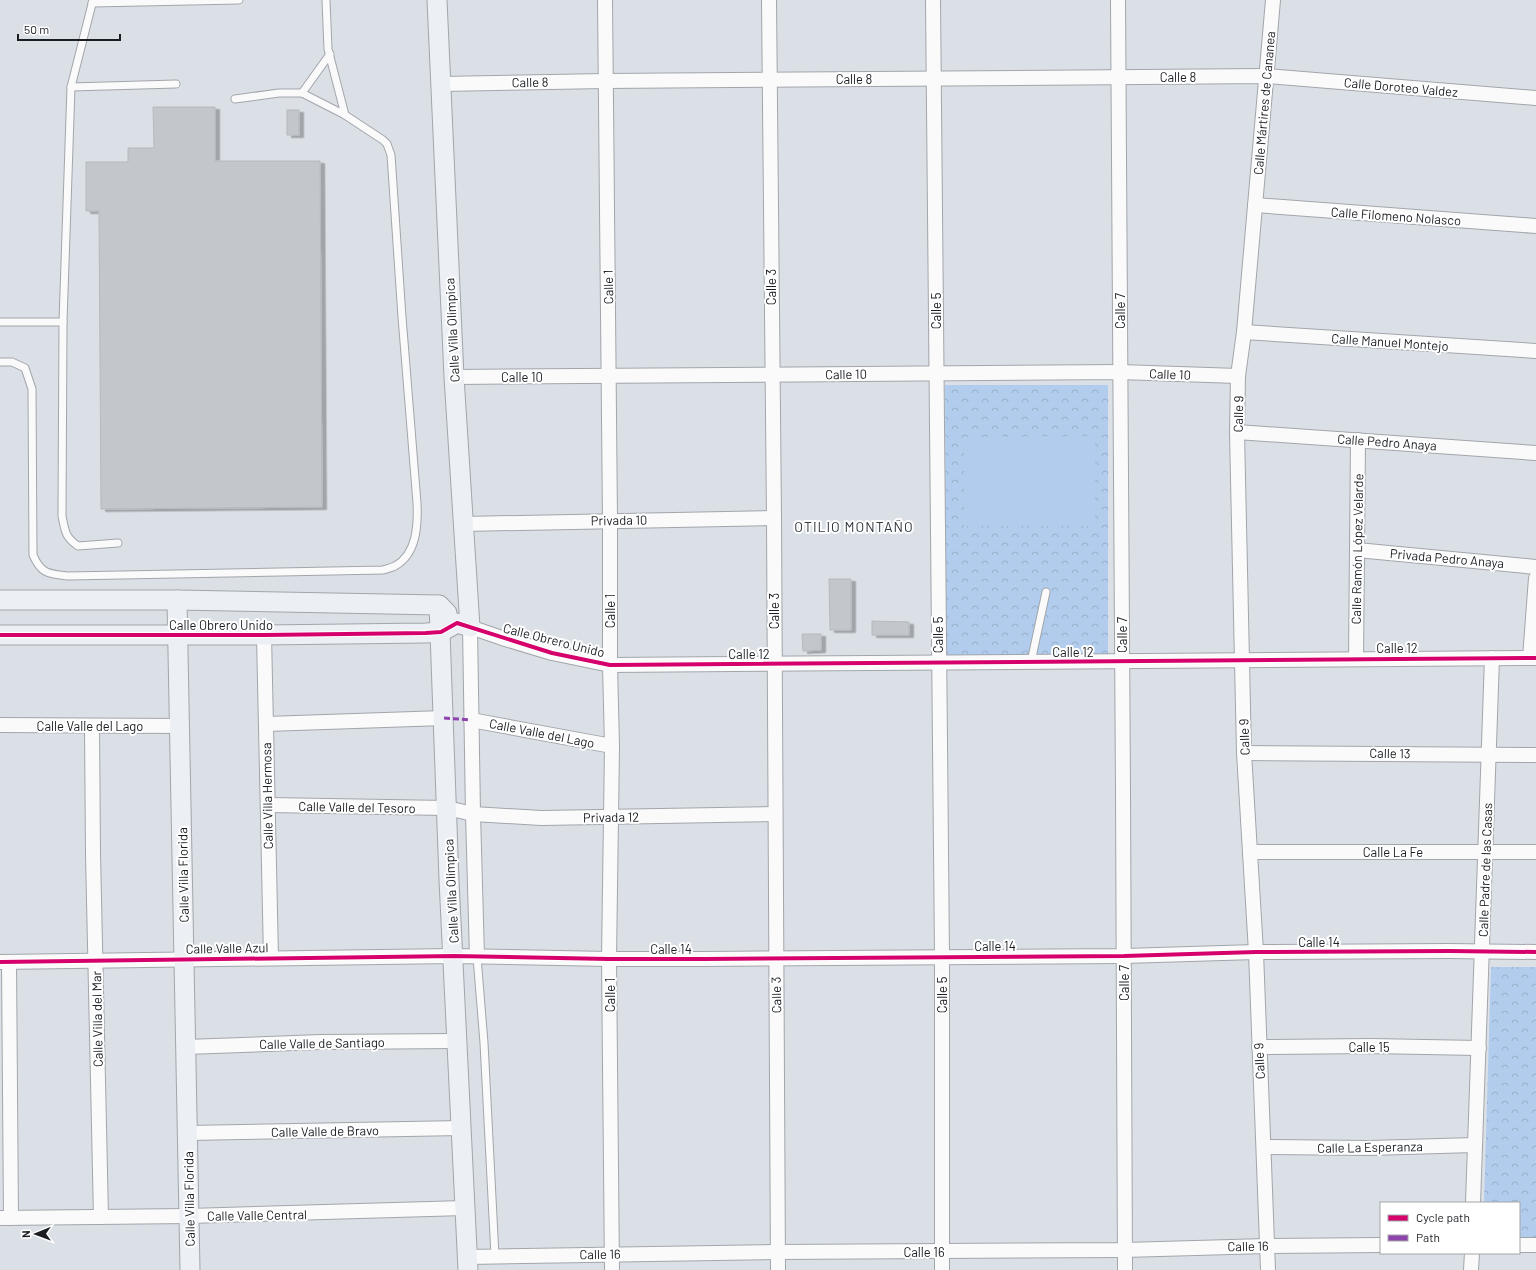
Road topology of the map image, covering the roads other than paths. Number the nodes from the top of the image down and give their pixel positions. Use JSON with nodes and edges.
{"nodes":[{"id":1,"x":239,"y":0,"type":"edge"},
{"id":2,"x":326,"y":0,"type":"edge"},
{"id":3,"x":437,"y":0,"type":"edge"},
{"id":4,"x":605,"y":0,"type":"edge"},
{"id":5,"x":769,"y":0,"type":"edge"},
{"id":6,"x":933,"y":0,"type":"edge"},
{"id":7,"x":1118,"y":0,"type":"edge"},
{"id":8,"x":1273,"y":0,"type":"edge"},
{"id":9,"x":92,"y":2,"type":"edge"},
{"id":10,"x":330,"y":54,"type":"junction"},
{"id":11,"x":1266,"y":76,"type":"junction"},
{"id":12,"x":1118,"y":77,"type":"junction"},
{"id":13,"x":934,"y":79,"type":"junction"},
{"id":14,"x":605,"y":80,"type":"junction"},
{"id":15,"x":770,"y":80,"type":"junction"},
{"id":16,"x":176,"y":84,"type":"dead end"},
{"id":17,"x":441,"y":84,"type":"junction"},
{"id":18,"x":70,"y":87,"type":"junction"},
{"id":19,"x":302,"y":93,"type":"junction"},
{"id":20,"x":1536,"y":98,"type":"edge"},
{"id":21,"x":235,"y":99,"type":"dead end"},
{"id":22,"x":345,"y":115,"type":"junction"},
{"id":23,"x":1255,"y":205,"type":"junction"},
{"id":24,"x":1536,"y":226,"type":"edge"},
{"id":25,"x":0,"y":322,"type":"edge"},
{"id":26,"x":63,"y":322,"type":"junction"},
{"id":27,"x":1244,"y":332,"type":"junction"},
{"id":28,"x":1536,"y":351,"type":"edge"},
{"id":29,"x":0,"y":362,"type":"edge"},
{"id":30,"x":1120,"y":372,"type":"junction"},
{"id":31,"x":936,"y":373,"type":"junction"},
{"id":32,"x":772,"y":375,"type":"junction"},
{"id":33,"x":609,"y":376,"type":"junction"},
{"id":34,"x":1238,"y":376,"type":"junction"},
{"id":35,"x":454,"y":377,"type":"junction"},
{"id":36,"x":1237,"y":432,"type":"junction"},
{"id":37,"x":1358,"y":440,"type":"junction"},
{"id":38,"x":1536,"y":453,"type":"edge"},
{"id":39,"x":774,"y":518,"type":"junction"},
{"id":40,"x":610,"y":520,"type":"junction"},
{"id":41,"x":464,"y":524,"type":"junction"},
{"id":42,"x":118,"y":543,"type":"dead end"},
{"id":43,"x":1357,"y":550,"type":"junction"},
{"id":44,"x":1536,"y":567,"type":"edge"},
{"id":45,"x":1536,"y":578,"type":"edge"},
{"id":46,"x":1046,"y":592,"type":"dead end"},
{"id":47,"x":0,"y":600,"type":"edge"},
{"id":48,"x":177,"y":600,"type":"junction"},
{"id":49,"x":456,"y":627,"type":"junction"},
{"id":50,"x":178,"y":635,"type":"junction"},
{"id":51,"x":264,"y":635,"type":"junction"},
{"id":52,"x":0,"y":636,"type":"edge"},
{"id":53,"x":1492,"y":658,"type":"junction"},
{"id":54,"x":1533,"y":658,"type":"edge"},
{"id":55,"x":1356,"y":659,"type":"junction"},
{"id":56,"x":1242,"y":660,"type":"junction"},
{"id":57,"x":1122,"y":661,"type":"junction"},
{"id":58,"x":1031,"y":662,"type":"junction"},
{"id":59,"x":938,"y":663,"type":"junction"},
{"id":60,"x":774,"y":664,"type":"junction"},
{"id":61,"x":610,"y":665,"type":"junction"},
{"id":62,"x":444,"y":718,"type":"junction"},
{"id":63,"x":471,"y":720,"type":"junction"},
{"id":64,"x":266,"y":724,"type":"junction"},
{"id":65,"x":0,"y":725,"type":"edge"},
{"id":66,"x":92,"y":726,"type":"junction"},
{"id":67,"x":180,"y":726,"type":"junction"},
{"id":68,"x":612,"y":746,"type":"junction"},
{"id":69,"x":1244,"y":753,"type":"junction"},
{"id":70,"x":1489,"y":755,"type":"junction"},
{"id":71,"x":1536,"y":755,"type":"edge"},
{"id":72,"x":268,"y":805,"type":"junction"},
{"id":73,"x":447,"y":808,"type":"junction"},
{"id":74,"x":473,"y":814,"type":"junction"},
{"id":75,"x":775,"y":814,"type":"junction"},
{"id":76,"x":612,"y":817,"type":"junction"},
{"id":77,"x":1486,"y":851,"type":"junction"},
{"id":78,"x":1250,"y":852,"type":"junction"},
{"id":79,"x":1536,"y":852,"type":"edge"},
{"id":80,"x":1256,"y":952,"type":"junction"},
{"id":81,"x":1482,"y":952,"type":"junction"},
{"id":82,"x":1536,"y":952,"type":"edge"},
{"id":83,"x":454,"y":956,"type":"junction"},
{"id":84,"x":942,"y":956,"type":"junction"},
{"id":85,"x":1124,"y":956,"type":"junction"},
{"id":86,"x":477,"y":957,"type":"junction"},
{"id":87,"x":776,"y":957,"type":"junction"},
{"id":88,"x":271,"y":958,"type":"junction"},
{"id":89,"x":184,"y":959,"type":"junction"},
{"id":90,"x":609,"y":959,"type":"junction"},
{"id":91,"x":96,"y":961,"type":"junction"},
{"id":92,"x":5,"y":962,"type":"edge"},
{"id":93,"x":458,"y":1041,"type":"junction"},
{"id":94,"x":186,"y":1047,"type":"junction"},
{"id":95,"x":1258,"y":1047,"type":"junction"},
{"id":96,"x":1479,"y":1048,"type":"junction"},
{"id":97,"x":462,"y":1128,"type":"junction"},
{"id":98,"x":188,"y":1133,"type":"junction"},
{"id":99,"x":1476,"y":1145,"type":"junction"},
{"id":100,"x":1264,"y":1147,"type":"junction"},
{"id":101,"x":1474,"y":1202,"type":"edge"},
{"id":102,"x":465,"y":1208,"type":"junction"},
{"id":103,"x":189,"y":1216,"type":"junction"},
{"id":104,"x":101,"y":1217,"type":"junction"},
{"id":105,"x":6,"y":1218,"type":"edge"},
{"id":106,"x":1380,"y":1245,"type":"edge"},
{"id":107,"x":1520,"y":1245,"type":"edge"},
{"id":108,"x":1536,"y":1245,"type":"edge"},
{"id":109,"x":1267,"y":1246,"type":"junction"},
{"id":110,"x":1124,"y":1250,"type":"junction"},
{"id":111,"x":778,"y":1252,"type":"junction"},
{"id":112,"x":942,"y":1252,"type":"junction"},
{"id":113,"x":612,"y":1254,"type":"junction"},
{"id":114,"x":1472,"y":1254,"type":"edge"},
{"id":115,"x":496,"y":1256,"type":"junction"},
{"id":116,"x":469,"y":1266,"type":"edge"},
{"id":117,"x":190,"y":1270,"type":"edge"},
{"id":118,"x":612,"y":1270,"type":"edge"},
{"id":119,"x":778,"y":1270,"type":"edge"},
{"id":120,"x":942,"y":1270,"type":"edge"},
{"id":121,"x":1125,"y":1270,"type":"edge"},
{"id":122,"x":1268,"y":1270,"type":"edge"},
{"id":123,"x":1471,"y":1270,"type":"edge"}],
"edges":[{"from":1,"to":9,"type":"lane"},
{"from":2,"to":10,"type":"lane"},
{"from":3,"to":17,"type":"street","name":"Calle Villa Olímpica"},
{"from":4,"to":14,"type":"street","name":"Calle 1"},
{"from":5,"to":15,"type":"street","name":"Calle 3"},
{"from":6,"to":13,"type":"street","name":"Calle 5"},
{"from":7,"to":12,"type":"street","name":"Calle 7"},
{"from":8,"to":11,"type":"street","name":"Calle Mártires de Cananea"},
{"from":9,"to":18,"type":"lane"},
{"from":10,"to":19,"type":"lane"},
{"from":10,"to":22,"type":"lane"},
{"from":11,"to":12,"type":"street","name":"Calle 8"},
{"from":11,"to":20,"type":"street","name":"Calle Doroteo Valdez"},
{"from":11,"to":23,"type":"street","name":"Calle Mártires de Cananea"},
{"from":12,"to":13,"type":"street","name":"Calle 8"},
{"from":12,"to":30,"type":"street","name":"Calle 7"},
{"from":13,"to":15,"type":"street","name":"Calle 8"},
{"from":13,"to":31,"type":"street","name":"Calle 5"},
{"from":14,"to":15,"type":"street","name":"Calle 8"},
{"from":14,"to":17,"type":"street","name":"Calle 8"},
{"from":14,"to":33,"type":"street","name":"Calle 1"},
{"from":15,"to":32,"type":"street","name":"Calle 3"},
{"from":16,"to":18,"type":"lane"},
{"from":17,"to":35,"type":"street","name":"Calle Villa Olímpica"},
{"from":18,"to":26,"type":"lane"},
{"from":19,"to":21,"type":"lane"},
{"from":19,"to":22,"type":"lane"},
{"from":22,"to":29,"type":"lane"},
{"from":23,"to":24,"type":"street","name":"Calle Filomeno Nolasco"},
{"from":23,"to":27,"type":"street","name":"Calle 9"},
{"from":25,"to":26,"type":"lane"},
{"from":26,"to":42,"type":"lane"},
{"from":27,"to":28,"type":"street","name":"Calle Manuel Montejo"},
{"from":27,"to":34,"type":"street","name":"Calle 9"},
{"from":30,"to":31,"type":"street","name":"Calle 10"},
{"from":30,"to":34,"type":"street","name":"Calle 10"},
{"from":30,"to":57,"type":"street","name":"Calle 7"},
{"from":31,"to":32,"type":"street","name":"Calle 10"},
{"from":31,"to":59,"type":"street","name":"Calle 5"},
{"from":32,"to":33,"type":"street","name":"Calle 10"},
{"from":32,"to":39,"type":"street","name":"Calle 3"},
{"from":33,"to":35,"type":"street","name":"Calle 10"},
{"from":33,"to":40,"type":"street","name":"Calle 1"},
{"from":34,"to":36,"type":"street","name":"Calle 9"},
{"from":35,"to":41,"type":"street","name":"Calle Villa Olímpica"},
{"from":36,"to":37,"type":"street","name":"Calle Pedro Anaya"},
{"from":36,"to":56,"type":"street","name":"Calle 9"},
{"from":37,"to":38,"type":"street","name":"Calle Pedro Anaya"},
{"from":37,"to":43,"type":"street","name":"Calle Ramón López Velarde"},
{"from":39,"to":40,"type":"street","name":"Privada 10"},
{"from":39,"to":60,"type":"street","name":"Calle 3"},
{"from":40,"to":41,"type":"street","name":"Privada 10"},
{"from":40,"to":61,"type":"street","name":"Calle 1"},
{"from":41,"to":49,"type":"street","name":"Calle Villa Olímpica"},
{"from":43,"to":44,"type":"street","name":"Privada Pedro Anaya"},
{"from":43,"to":55,"type":"street","name":"Calle Ramón López Velarde"},
{"from":45,"to":54,"type":"street"},
{"from":46,"to":58,"type":"lane"},
{"from":47,"to":48,"type":"street","name":"Calle Obrero Unido"},
{"from":48,"to":49,"type":"street","name":"Calle Obrero Unido"},
{"from":48,"to":50,"type":"street","name":"Calle Villa Florida"},
{"from":49,"to":51,"type":"street","name":"Calle Obrero Unido"},
{"from":49,"to":61,"type":"street","name":"Calle Obrero Unido"},
{"from":49,"to":62,"type":"street","name":"Calle Villa Olímpica"},
{"from":49,"to":63,"type":"street"},
{"from":50,"to":51,"type":"street","name":"Calle Obrero Unido"},
{"from":50,"to":52,"type":"street","name":"Calle Obrero Unido"},
{"from":50,"to":67,"type":"street","name":"Calle Villa Florida"},
{"from":51,"to":64,"type":"street","name":"Calle Villa Hermosa"},
{"from":53,"to":54,"type":"street","name":"Calle 12"},
{"from":53,"to":55,"type":"street","name":"Calle 12"},
{"from":53,"to":70,"type":"street","name":"Calle Padre de las Casas"},
{"from":55,"to":56,"type":"street","name":"Calle 12"},
{"from":56,"to":57,"type":"street","name":"Calle 12"},
{"from":56,"to":69,"type":"street","name":"Calle 9"},
{"from":57,"to":58,"type":"street","name":"Calle 12"},
{"from":57,"to":85,"type":"street","name":"Calle 7"},
{"from":58,"to":59,"type":"street","name":"Calle 12"},
{"from":59,"to":60,"type":"street","name":"Calle 12"},
{"from":59,"to":84,"type":"street","name":"Calle 5"},
{"from":60,"to":61,"type":"street","name":"Calle 12"},
{"from":60,"to":75,"type":"street","name":"Calle 3"},
{"from":61,"to":68,"type":"street","name":"Calle 1"},
{"from":62,"to":64,"type":"street"},
{"from":62,"to":73,"type":"street","name":"Calle Villa Olímpica"},
{"from":63,"to":68,"type":"street","name":"Calle Valle del Lago"},
{"from":63,"to":74,"type":"street"},
{"from":64,"to":72,"type":"street","name":"Calle Villa Hermosa"},
{"from":65,"to":66,"type":"street","name":"Calle Valle del Lago"},
{"from":66,"to":67,"type":"street","name":"Calle Valle del Lago"},
{"from":66,"to":91,"type":"street","name":"Calle Villa del Mar"},
{"from":67,"to":89,"type":"street","name":"Calle Villa Florida"},
{"from":68,"to":76,"type":"street","name":"Calle 1"},
{"from":69,"to":70,"type":"street","name":"Calle 13"},
{"from":69,"to":78,"type":"street","name":"Calle 9"},
{"from":70,"to":71,"type":"street","name":"Calle 13"},
{"from":70,"to":77,"type":"street","name":"Calle Padre de las Casas"},
{"from":72,"to":73,"type":"street","name":"Calle Valle del Tesoro"},
{"from":72,"to":88,"type":"street","name":"Calle Villa Hermosa"},
{"from":73,"to":74,"type":"street","name":"Privada 12"},
{"from":73,"to":83,"type":"street","name":"Calle Villa Olímpica"},
{"from":74,"to":76,"type":"street","name":"Privada 12"},
{"from":74,"to":86,"type":"street"},
{"from":75,"to":76,"type":"street","name":"Privada 12"},
{"from":75,"to":87,"type":"street","name":"Calle 3"},
{"from":76,"to":90,"type":"street","name":"Calle 1"},
{"from":77,"to":78,"type":"street","name":"Calle La Fe"},
{"from":77,"to":79,"type":"street","name":"Calle La Fe"},
{"from":77,"to":81,"type":"street","name":"Calle Padre de las Casas"},
{"from":78,"to":80,"type":"street","name":"Calle 9"},
{"from":80,"to":81,"type":"street","name":"Calle 14"},
{"from":80,"to":85,"type":"street","name":"Calle 14"},
{"from":80,"to":95,"type":"street","name":"Calle 9"},
{"from":81,"to":82,"type":"street","name":"Calle 14"},
{"from":81,"to":96,"type":"street","name":"Calle Padre de las Casas"},
{"from":83,"to":86,"type":"street","name":"Calle 14"},
{"from":83,"to":88,"type":"street","name":"Calle Valle Azul"},
{"from":83,"to":93,"type":"street","name":"Calle Villa Olímpica"},
{"from":84,"to":85,"type":"street","name":"Calle 14"},
{"from":84,"to":87,"type":"street","name":"Calle 14"},
{"from":84,"to":112,"type":"street","name":"Calle 5"},
{"from":85,"to":110,"type":"street","name":"Calle 7"},
{"from":86,"to":90,"type":"street","name":"Calle 14"},
{"from":86,"to":115,"type":"lane"},
{"from":87,"to":90,"type":"street","name":"Calle 14"},
{"from":87,"to":111,"type":"street","name":"Calle 3"},
{"from":88,"to":89,"type":"street","name":"Calle Valle Azul"},
{"from":89,"to":91,"type":"street","name":"Calle Valle Azul"},
{"from":89,"to":94,"type":"street","name":"Calle Villa Florida"},
{"from":90,"to":113,"type":"street","name":"Calle 1"},
{"from":91,"to":92,"type":"street","name":"Calle Valle Azul"},
{"from":91,"to":104,"type":"street","name":"Calle Villa del Mar"},
{"from":92,"to":105,"type":"street"},
{"from":93,"to":94,"type":"street","name":"Calle Valle de Santiago"},
{"from":93,"to":97,"type":"street","name":"Calle Villa Olímpica"},
{"from":94,"to":98,"type":"street","name":"Calle Villa Florida"},
{"from":95,"to":96,"type":"street","name":"Calle 15"},
{"from":95,"to":100,"type":"street","name":"Calle 9"},
{"from":96,"to":99,"type":"street","name":"Calle Padre de las Casas"},
{"from":97,"to":98,"type":"street","name":"Calle Valle de Bravo"},
{"from":97,"to":102,"type":"street","name":"Calle Villa Olímpica"},
{"from":98,"to":103,"type":"street","name":"Calle Villa Florida"},
{"from":99,"to":100,"type":"street","name":"Calle La Esperanza"},
{"from":99,"to":101,"type":"street","name":"Calle Padre de las Casas"},
{"from":100,"to":109,"type":"street","name":"Calle 9"},
{"from":102,"to":103,"type":"street","name":"Calle Valle Central"},
{"from":102,"to":116,"type":"street","name":"Calle Villa Olímpica"},
{"from":103,"to":104,"type":"street","name":"Calle Valle Central"},
{"from":103,"to":117,"type":"street","name":"Calle Villa Florida"},
{"from":104,"to":105,"type":"street","name":"Calle Valle Central"},
{"from":106,"to":109,"type":"street","name":"Calle 16"},
{"from":107,"to":108,"type":"street"},
{"from":109,"to":110,"type":"street","name":"Calle 16"},
{"from":109,"to":122,"type":"street","name":"Calle 9"},
{"from":110,"to":112,"type":"street","name":"Calle 16"},
{"from":110,"to":121,"type":"street","name":"Calle 7"},
{"from":111,"to":112,"type":"street","name":"Calle 16"},
{"from":111,"to":113,"type":"street","name":"Calle 16"},
{"from":111,"to":119,"type":"street","name":"Calle 3"},
{"from":112,"to":120,"type":"street","name":"Calle 5"},
{"from":113,"to":115,"type":"street","name":"Calle 16"},
{"from":113,"to":118,"type":"street","name":"Calle 1"},
{"from":114,"to":123,"type":"street"},
{"from":115,"to":116,"type":"street","name":"Calle 16"}]}
